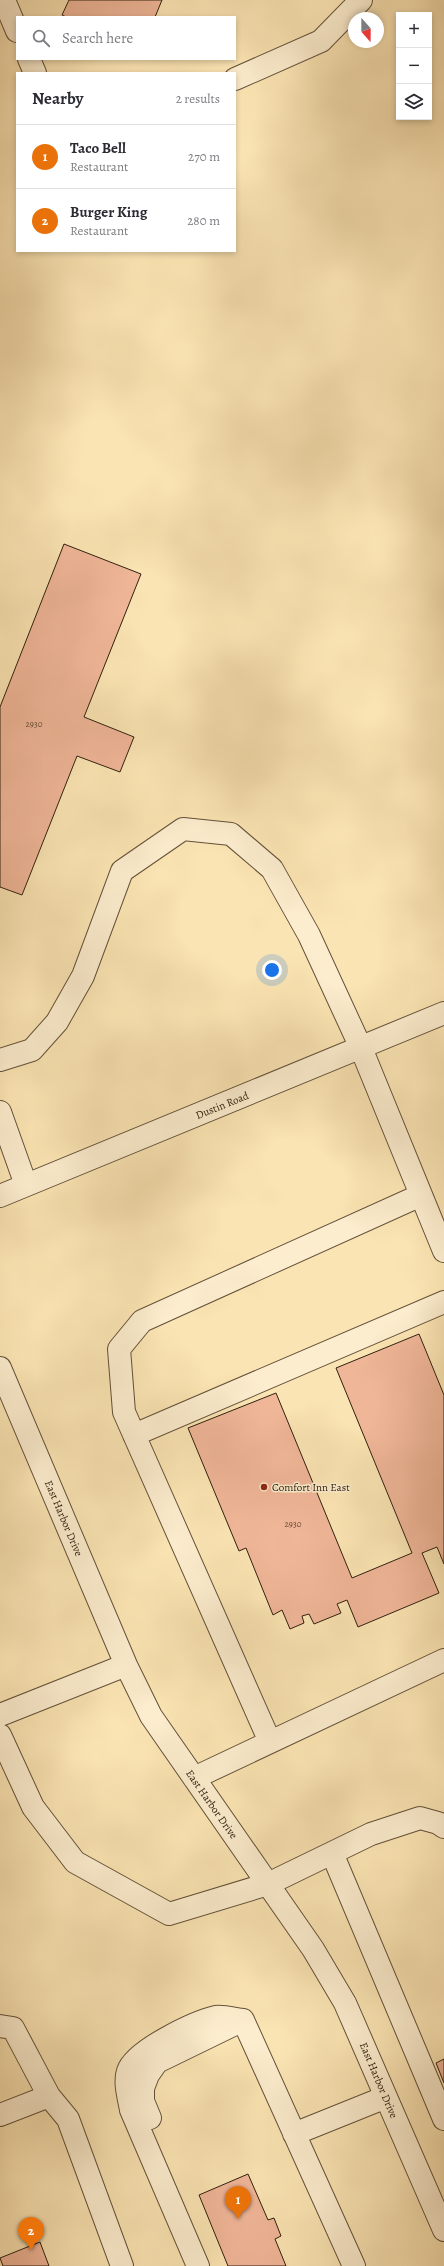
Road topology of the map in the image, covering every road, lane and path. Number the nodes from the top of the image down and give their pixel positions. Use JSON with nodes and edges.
{"nodes":[{"id":1,"x":4,"y":0,"type":"edge"},
{"id":2,"x":360,"y":0,"type":"edge"},
{"id":3,"x":16,"y":29,"type":"edge"},
{"id":4,"x":29,"y":60,"type":"edge"},
{"id":5,"x":35,"y":72,"type":"edge"},
{"id":6,"x":236,"y":79,"type":"edge"},
{"id":7,"x":444,"y":1013,"type":"edge"},
{"id":8,"x":361,"y":1048,"type":"junction"},
{"id":9,"x":0,"y":1060,"type":"edge"},
{"id":10,"x":0,"y":1112,"type":"edge"},
{"id":11,"x":26,"y":1185,"type":"junction"},
{"id":12,"x":421,"y":1195,"type":"junction"},
{"id":13,"x":0,"y":1196,"type":"edge"},
{"id":14,"x":444,"y":1250,"type":"edge"},
{"id":15,"x":444,"y":1302,"type":"edge"},
{"id":16,"x":0,"y":1368,"type":"edge"},
{"id":17,"x":134,"y":1435,"type":"junction"},
{"id":18,"x":444,"y":1660,"type":"edge"},
{"id":19,"x":126,"y":1665,"type":"junction"},
{"id":20,"x":0,"y":1715,"type":"edge"},
{"id":21,"x":0,"y":1735,"type":"edge"},
{"id":22,"x":270,"y":1742,"type":"junction"},
{"id":23,"x":194,"y":1778,"type":"junction"},
{"id":24,"x":444,"y":1827,"type":"edge"},
{"id":25,"x":332,"y":1853,"type":"junction"},
{"id":26,"x":268,"y":1884,"type":"junction"},
{"id":27,"x":243,"y":2020,"type":"junction"},
{"id":28,"x":0,"y":2026,"type":"edge"},
{"id":29,"x":49,"y":2096,"type":"junction"},
{"id":30,"x":386,"y":2098,"type":"junction"},
{"id":31,"x":0,"y":2115,"type":"edge"},
{"id":32,"x":444,"y":2119,"type":"edge"},
{"id":33,"x":294,"y":2134,"type":"junction"},
{"id":34,"x":444,"y":2230,"type":"edge"},
{"id":35,"x":122,"y":2266,"type":"edge"},
{"id":36,"x":198,"y":2266,"type":"edge"},
{"id":37,"x":211,"y":2266,"type":"edge"},
{"id":38,"x":354,"y":2266,"type":"edge"}],
"edges":[{"from":1,"to":3,"type":"street"},
{"from":2,"to":6,"type":"street"},
{"from":4,"to":5,"type":"street"},
{"from":7,"to":8,"type":"street","name":"Dustin Road"},
{"from":8,"to":9,"type":"street"},
{"from":8,"to":11,"type":"street","name":"Dustin Road"},
{"from":8,"to":12,"type":"street"},
{"from":10,"to":11,"type":"street"},
{"from":11,"to":13,"type":"street","name":"Dustin Road"},
{"from":12,"to":14,"type":"street"},
{"from":12,"to":17,"type":"street"},
{"from":15,"to":17,"type":"street"},
{"from":16,"to":19,"type":"street","name":"East Harbor Drive"},
{"from":17,"to":22,"type":"street"},
{"from":18,"to":22,"type":"street"},
{"from":19,"to":20,"type":"street"},
{"from":19,"to":23,"type":"street","name":"East Harbor Drive"},
{"from":21,"to":26,"type":"street"},
{"from":22,"to":23,"type":"street"},
{"from":23,"to":26,"type":"street","name":"East Harbor Drive"},
{"from":24,"to":25,"type":"street"},
{"from":25,"to":26,"type":"street"},
{"from":25,"to":32,"type":"street"},
{"from":26,"to":30,"type":"street","name":"East Harbor Drive"},
{"from":27,"to":33,"type":"street"},
{"from":27,"to":36,"type":"street"},
{"from":27,"to":37,"type":"street"},
{"from":28,"to":29,"type":"street"},
{"from":29,"to":31,"type":"street"},
{"from":29,"to":35,"type":"street"},
{"from":30,"to":33,"type":"street"},
{"from":30,"to":34,"type":"street","name":"East Harbor Drive"},
{"from":33,"to":38,"type":"street"}]}
